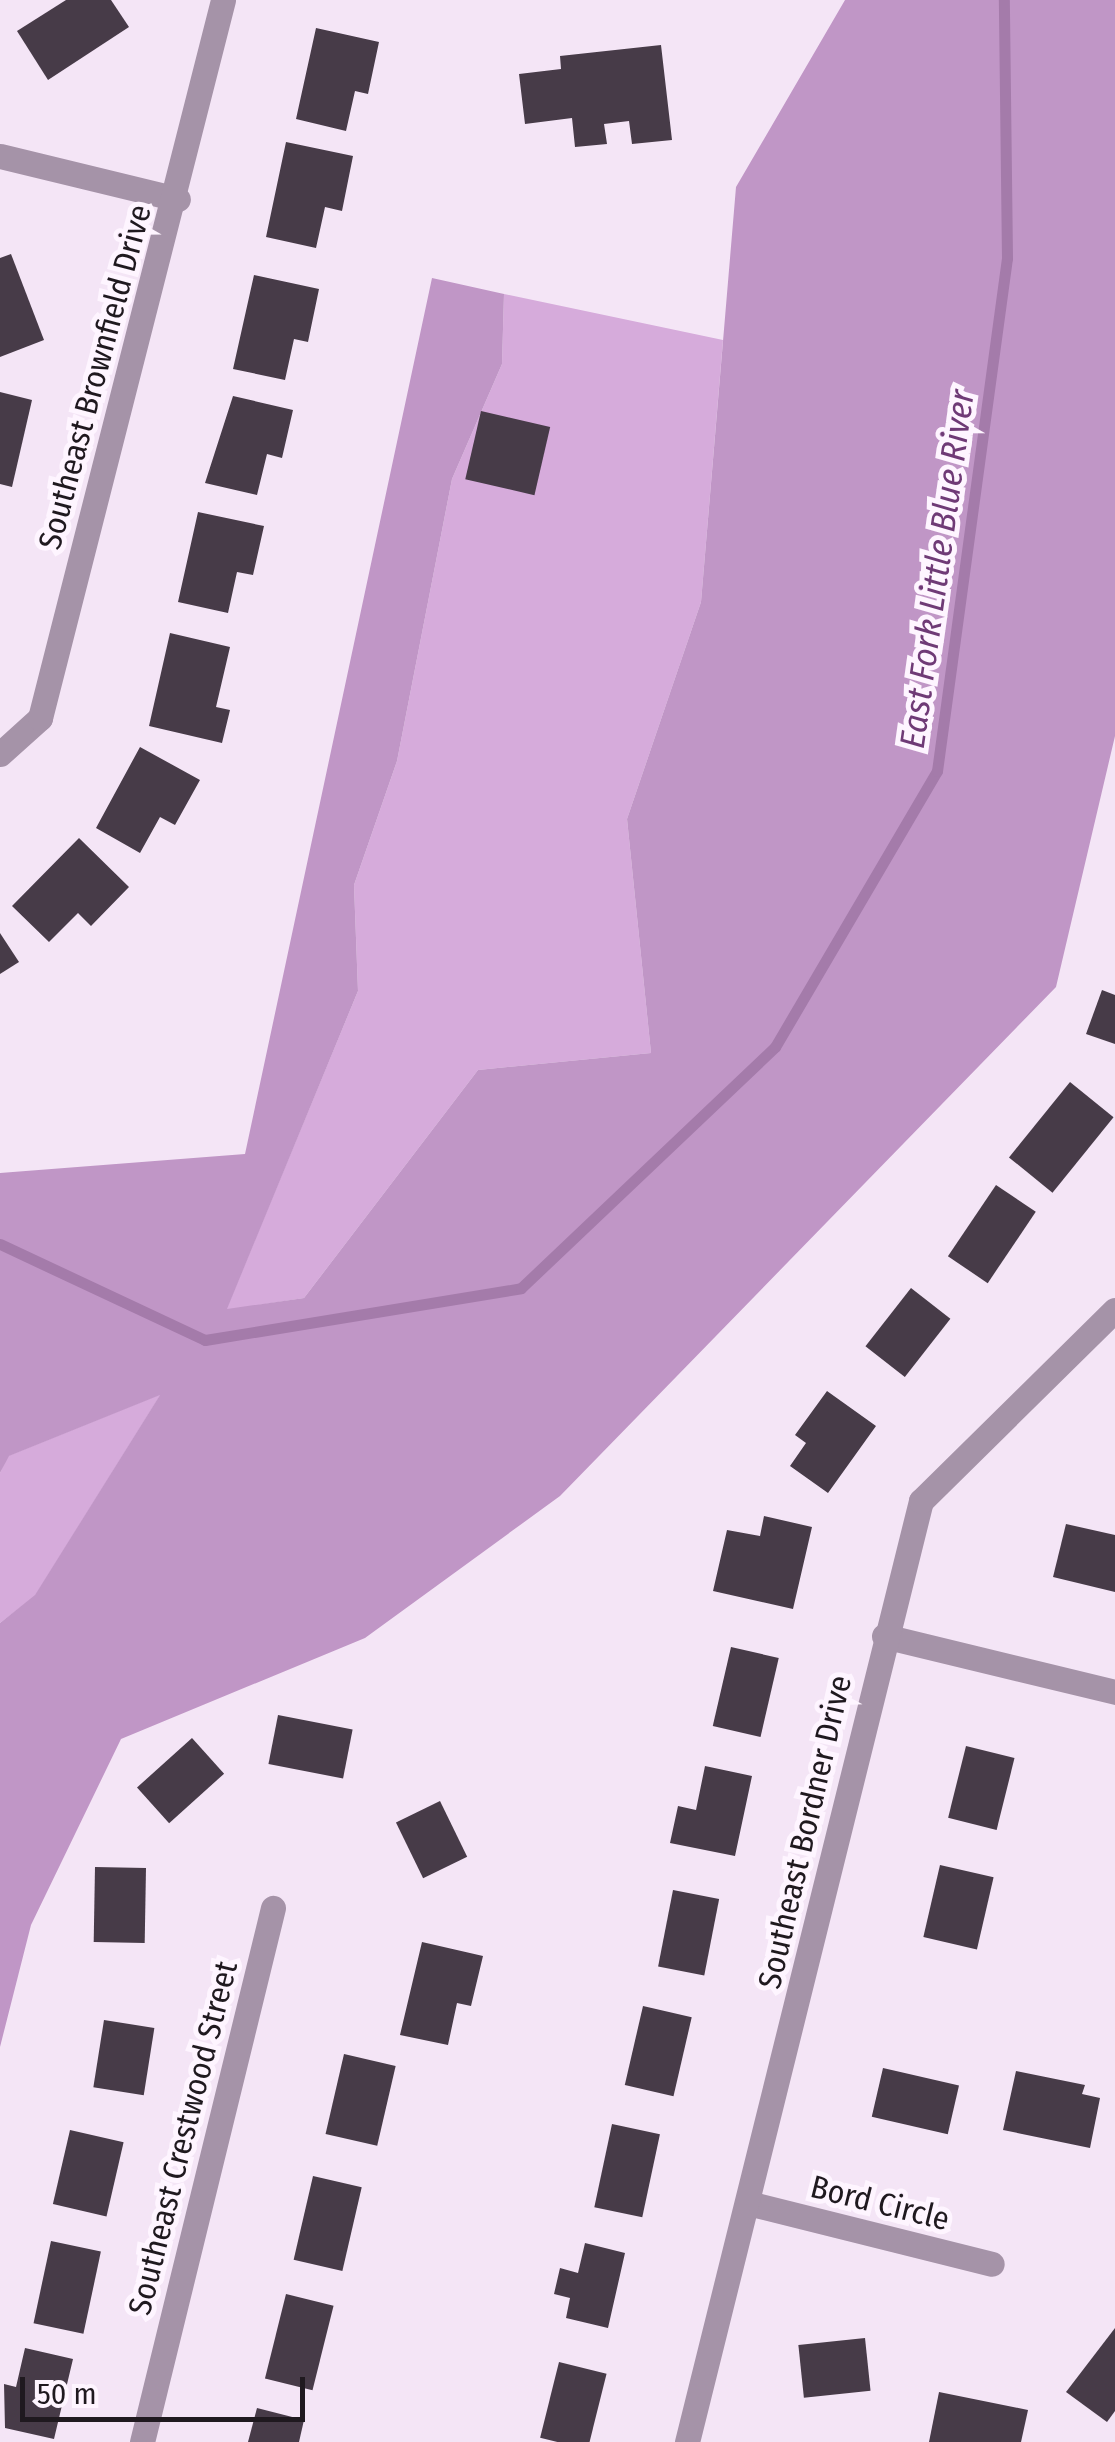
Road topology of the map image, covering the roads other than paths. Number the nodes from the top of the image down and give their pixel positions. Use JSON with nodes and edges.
{"nodes":[{"id":1,"x":223,"y":0,"type":"edge"},
{"id":2,"x":0,"y":156,"type":"edge"},
{"id":3,"x":178,"y":199,"type":"junction"},
{"id":4,"x":0,"y":754,"type":"edge"},
{"id":5,"x":1115,"y":1310,"type":"edge"},
{"id":6,"x":884,"y":1636,"type":"junction"},
{"id":7,"x":1115,"y":1692,"type":"edge"},
{"id":8,"x":273,"y":1908,"type":"dead end"},
{"id":9,"x":752,"y":2204,"type":"junction"},
{"id":10,"x":992,"y":2264,"type":"dead end"},
{"id":11,"x":142,"y":2442,"type":"edge"},
{"id":12,"x":687,"y":2442,"type":"edge"}],
"edges":[{"from":1,"to":3,"type":"street","name":"Southeast Brownfield Drive"},
{"from":2,"to":3,"type":"street"},
{"from":3,"to":4,"type":"street","name":"Southeast Brownfield Drive"},
{"from":5,"to":6,"type":"street","name":"Southeast Bordner Drive"},
{"from":6,"to":7,"type":"street"},
{"from":6,"to":9,"type":"street","name":"Southeast Bordner Drive"},
{"from":8,"to":11,"type":"street","name":"Southeast Crestwood Street"},
{"from":9,"to":10,"type":"street","name":"Bord Circle"},
{"from":9,"to":12,"type":"street","name":"Southeast Bordner Drive"}]}
